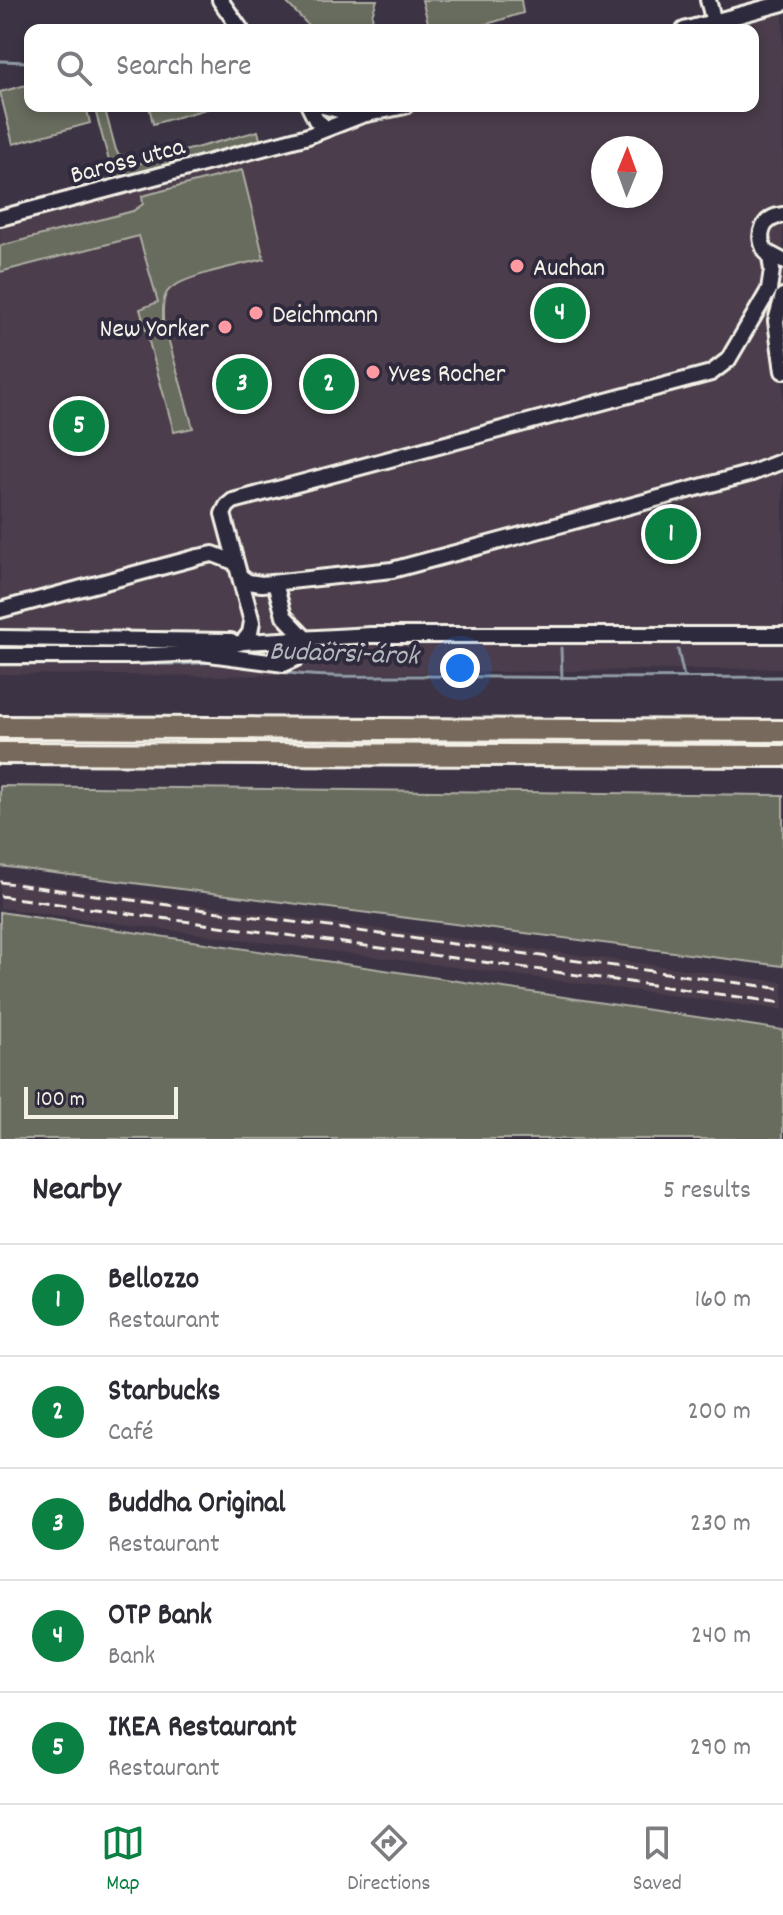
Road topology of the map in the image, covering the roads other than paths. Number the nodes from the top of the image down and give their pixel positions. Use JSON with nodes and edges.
{"nodes":[{"id":1,"x":220,"y":0,"type":"edge"},
{"id":2,"x":708,"y":0,"type":"edge"},
{"id":3,"x":783,"y":3,"type":"edge"},
{"id":4,"x":714,"y":22,"type":"junction"},
{"id":5,"x":237,"y":24,"type":"edge"},
{"id":6,"x":706,"y":24,"type":"edge"},
{"id":7,"x":312,"y":112,"type":"edge"},
{"id":8,"x":343,"y":112,"type":"edge"},
{"id":9,"x":376,"y":112,"type":"edge"},
{"id":10,"x":362,"y":115,"type":"junction"},
{"id":11,"x":326,"y":128,"type":"junction"},
{"id":12,"x":783,"y":215,"type":"edge"},
{"id":13,"x":0,"y":218,"type":"edge"},
{"id":14,"x":777,"y":259,"type":"edge"},
{"id":15,"x":783,"y":296,"type":"edge"},
{"id":16,"x":783,"y":371,"type":"edge"},
{"id":17,"x":783,"y":461,"type":"edge"},
{"id":18,"x":227,"y":533,"type":"junction"},
{"id":19,"x":213,"y":554,"type":"junction"},
{"id":20,"x":234,"y":562,"type":"junction"},
{"id":21,"x":241,"y":577,"type":"junction"},
{"id":22,"x":299,"y":581,"type":"junction"},
{"id":23,"x":275,"y":583,"type":"junction"},
{"id":24,"x":279,"y":605,"type":"junction"},
{"id":25,"x":0,"y":610,"type":"edge"},
{"id":26,"x":783,"y":635,"type":"edge"},
{"id":27,"x":0,"y":638,"type":"edge"},
{"id":28,"x":305,"y":638,"type":"junction"},
{"id":29,"x":243,"y":642,"type":"junction"},
{"id":30,"x":202,"y":653,"type":"junction"},
{"id":31,"x":0,"y":656,"type":"edge"},
{"id":32,"x":0,"y":727,"type":"edge"},
{"id":33,"x":783,"y":731,"type":"edge"},
{"id":34,"x":0,"y":753,"type":"edge"},
{"id":35,"x":783,"y":756,"type":"edge"}],
"edges":[{"from":1,"to":5,"type":"street"},
{"from":2,"to":4,"type":"street"},
{"from":3,"to":4,"type":"street"},
{"from":4,"to":6,"type":"street"},
{"from":7,"to":11,"type":"street"},
{"from":8,"to":10,"type":"street"},
{"from":9,"to":10,"type":"street","name":"Baross utca"},
{"from":10,"to":11,"type":"street","name":"Baross utca"},
{"from":11,"to":13,"type":"street","name":"Baross utca"},
{"from":12,"to":14,"type":"street"},
{"from":14,"to":18,"type":"street"},
{"from":15,"to":16,"type":"street"},
{"from":17,"to":22,"type":"street"},
{"from":18,"to":19,"type":"street"},
{"from":18,"to":20,"type":"street"},
{"from":19,"to":20,"type":"street"},
{"from":19,"to":25,"type":"street"},
{"from":20,"to":21,"type":"street"},
{"from":21,"to":23,"type":"street"},
{"from":21,"to":29,"type":"street"},
{"from":22,"to":23,"type":"street"},
{"from":22,"to":24,"type":"street"},
{"from":23,"to":24,"type":"street"},
{"from":24,"to":28,"type":"street"},
{"from":26,"to":28,"type":"street"},
{"from":27,"to":29,"type":"street"},
{"from":28,"to":29,"type":"street"},
{"from":28,"to":30,"type":"street"},
{"from":29,"to":30,"type":"street"},
{"from":30,"to":31,"type":"street"},
{"from":32,"to":33,"type":"highway"},
{"from":34,"to":35,"type":"highway"}]}
